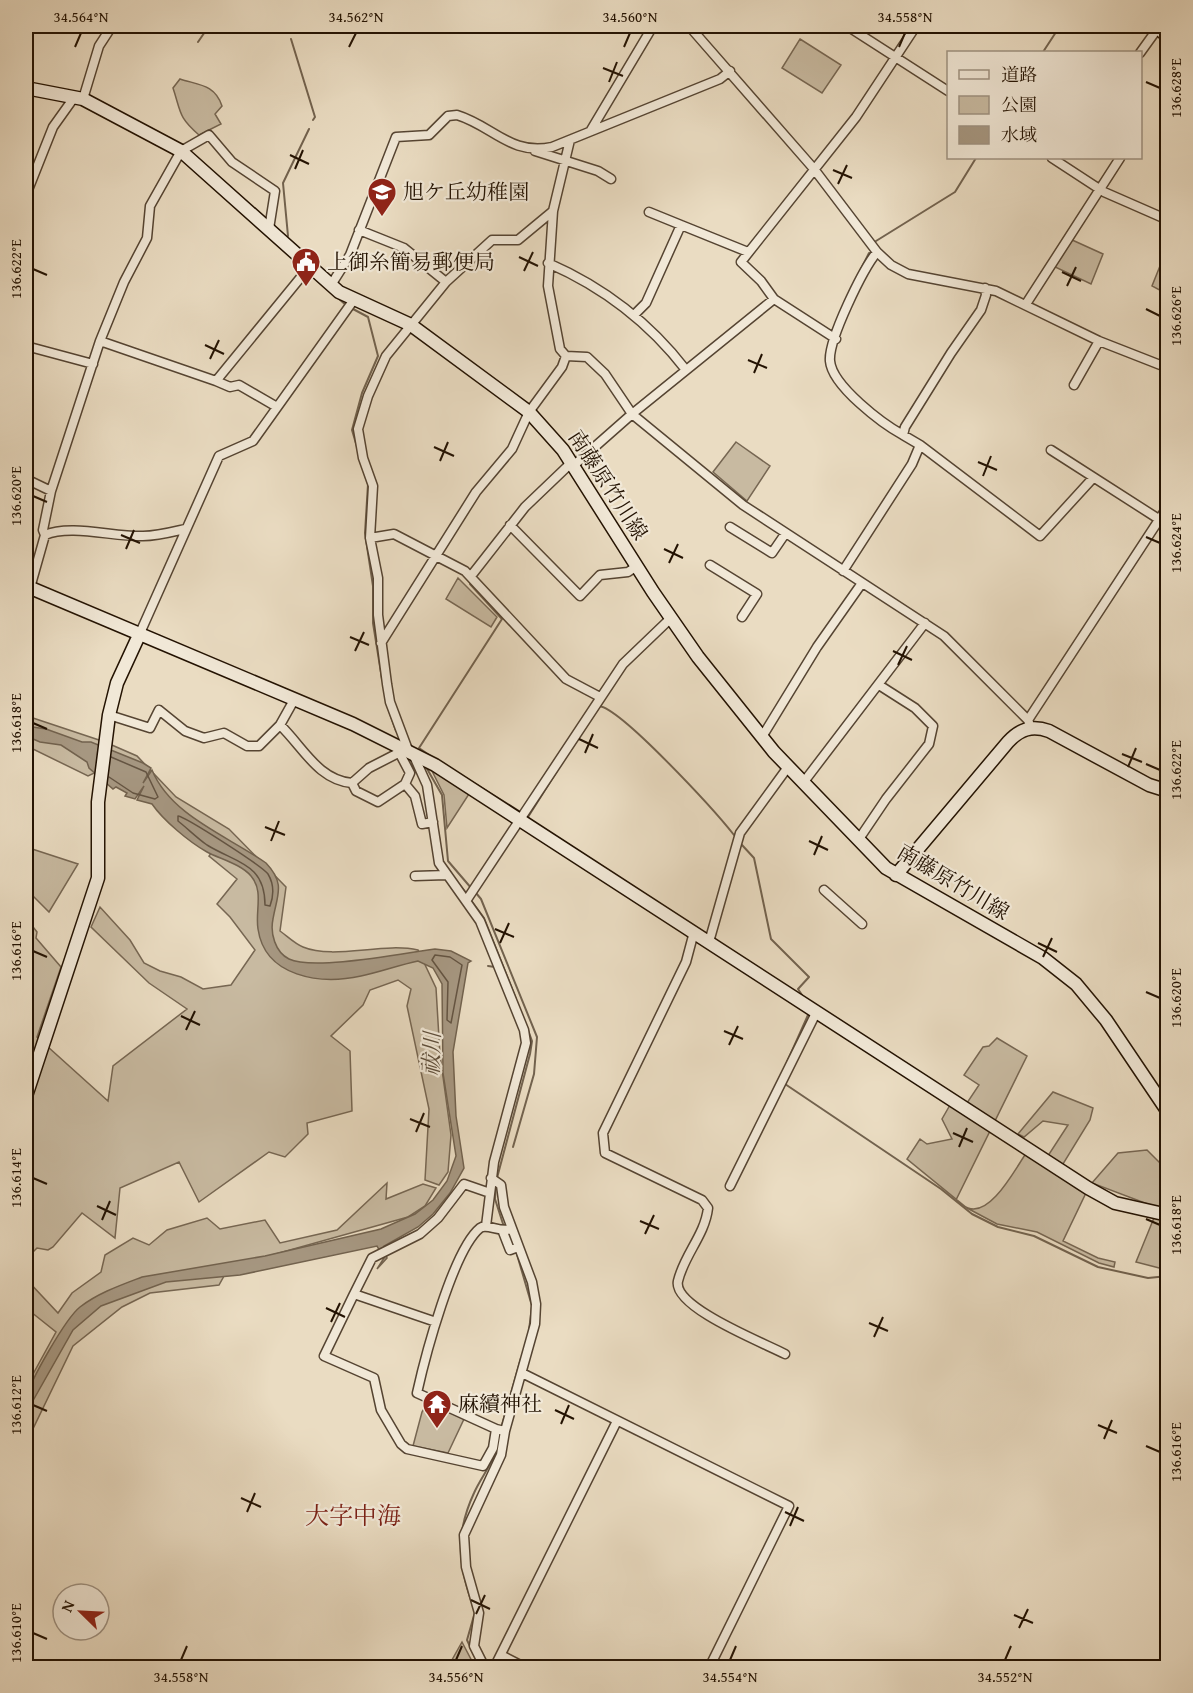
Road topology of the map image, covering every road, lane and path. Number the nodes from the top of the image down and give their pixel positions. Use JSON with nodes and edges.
{"nodes":[{"id":1,"x":112,"y":26,"type":"edge"},
{"id":2,"x":653,"y":26,"type":"edge"},
{"id":3,"x":689,"y":26,"type":"edge"},
{"id":4,"x":847,"y":26,"type":"edge"},
{"id":5,"x":916,"y":26,"type":"edge"},
{"id":6,"x":1161,"y":30,"type":"edge"},
{"id":7,"x":1142,"y":51,"type":"edge"},
{"id":8,"x":896,"y":57,"type":"junction"},
{"id":9,"x":730,"y":71,"type":"junction"},
{"id":10,"x":26,"y":88,"type":"edge"},
{"id":11,"x":947,"y":90,"type":"edge"},
{"id":12,"x":78,"y":99,"type":"junction"},
{"id":13,"x":591,"y":130,"type":"junction"},
{"id":14,"x":570,"y":140,"type":"junction"},
{"id":15,"x":181,"y":151,"type":"junction"},
{"id":16,"x":535,"y":151,"type":"junction"},
{"id":17,"x":1054,"y":159,"type":"edge"},
{"id":18,"x":1119,"y":159,"type":"edge"},
{"id":19,"x":565,"y":161,"type":"junction"},
{"id":20,"x":814,"y":170,"type":"junction"},
{"id":21,"x":611,"y":179,"type":"dead end"},
{"id":22,"x":1100,"y":188,"type":"junction"},
{"id":23,"x":26,"y":195,"type":"edge"},
{"id":24,"x":553,"y":211,"type":"junction"},
{"id":25,"x":649,"y":212,"type":"dead end"},
{"id":26,"x":1167,"y":220,"type":"edge"},
{"id":27,"x":681,"y":225,"type":"junction"},
{"id":28,"x":269,"y":229,"type":"junction"},
{"id":29,"x":360,"y":230,"type":"junction"},
{"id":30,"x":748,"y":252,"type":"junction"},
{"id":31,"x":877,"y":252,"type":"junction"},
{"id":32,"x":548,"y":263,"type":"junction"},
{"id":33,"x":310,"y":266,"type":"junction"},
{"id":34,"x":446,"y":282,"type":"junction"},
{"id":35,"x":331,"y":285,"type":"junction"},
{"id":36,"x":985,"y":288,"type":"junction"},
{"id":37,"x":353,"y":301,"type":"junction"},
{"id":38,"x":773,"y":301,"type":"junction"},
{"id":39,"x":1026,"y":304,"type":"junction"},
{"id":40,"x":634,"y":315,"type":"junction"},
{"id":41,"x":411,"y":325,"type":"junction"},
{"id":42,"x":836,"y":338,"type":"junction"},
{"id":43,"x":1099,"y":341,"type":"junction"},
{"id":44,"x":100,"y":342,"type":"junction"},
{"id":45,"x":26,"y":346,"type":"edge"},
{"id":46,"x":566,"y":356,"type":"junction"},
{"id":47,"x":93,"y":364,"type":"junction"},
{"id":48,"x":684,"y":368,"type":"junction"},
{"id":49,"x":1167,"y":368,"type":"edge"},
{"id":50,"x":216,"y":381,"type":"junction"},
{"id":51,"x":1074,"y":386,"type":"dead end"},
{"id":52,"x":277,"y":407,"type":"junction"},
{"id":53,"x":529,"y":412,"type":"junction"},
{"id":54,"x":632,"y":414,"type":"junction"},
{"id":55,"x":903,"y":435,"type":"junction"},
{"id":56,"x":920,"y":446,"type":"junction"},
{"id":57,"x":1051,"y":450,"type":"dead end"},
{"id":58,"x":572,"y":464,"type":"junction"},
{"id":59,"x":1093,"y":478,"type":"junction"},
{"id":60,"x":26,"y":479,"type":"edge"},
{"id":61,"x":51,"y":490,"type":"junction"},
{"id":62,"x":1167,"y":506,"type":"edge"},
{"id":63,"x":1159,"y":519,"type":"junction"},
{"id":64,"x":510,"y":525,"type":"junction"},
{"id":65,"x":1167,"y":525,"type":"edge"},
{"id":66,"x":730,"y":527,"type":"dead end"},
{"id":67,"x":185,"y":529,"type":"junction"},
{"id":68,"x":785,"y":534,"type":"junction"},
{"id":69,"x":45,"y":535,"type":"junction"},
{"id":70,"x":370,"y":538,"type":"junction"},
{"id":71,"x":437,"y":556,"type":"junction"},
{"id":72,"x":710,"y":565,"type":"dead end"},
{"id":73,"x":637,"y":566,"type":"junction"},
{"id":74,"x":843,"y":571,"type":"junction"},
{"id":75,"x":471,"y":576,"type":"junction"},
{"id":76,"x":862,"y":583,"type":"junction"},
{"id":77,"x":28,"y":587,"type":"edge"},
{"id":78,"x":672,"y":617,"type":"junction"},
{"id":79,"x":742,"y":617,"type":"dead end"},
{"id":80,"x":925,"y":623,"type":"junction"},
{"id":81,"x":140,"y":633,"type":"junction"},
{"id":82,"x":381,"y":643,"type":"junction"},
{"id":83,"x":879,"y":685,"type":"junction"},
{"id":84,"x":600,"y":697,"type":"junction"},
{"id":85,"x":294,"y":700,"type":"junction"},
{"id":86,"x":109,"y":714,"type":"junction"},
{"id":87,"x":1030,"y":724,"type":"junction"},
{"id":88,"x":280,"y":725,"type":"junction"},
{"id":89,"x":762,"y":737,"type":"junction"},
{"id":90,"x":406,"y":751,"type":"junction"},
{"id":91,"x":788,"y":767,"type":"junction"},
{"id":92,"x":352,"y":783,"type":"junction"},
{"id":93,"x":803,"y":783,"type":"junction"},
{"id":94,"x":405,"y":784,"type":"junction"},
{"id":95,"x":1167,"y":791,"type":"edge"},
{"id":96,"x":520,"y":821,"type":"junction"},
{"id":97,"x":433,"y":822,"type":"junction"},
{"id":98,"x":859,"y":839,"type":"junction"},
{"id":99,"x":446,"y":875,"type":"junction"},
{"id":100,"x":896,"y":875,"type":"junction"},
{"id":101,"x":416,"y":876,"type":"dead end"},
{"id":102,"x":824,"y":890,"type":"dead end"},
{"id":103,"x":467,"y":900,"type":"junction"},
{"id":104,"x":862,"y":924,"type":"dead end"},
{"id":105,"x":694,"y":932,"type":"junction"},
{"id":106,"x":709,"y":942,"type":"junction"},
{"id":107,"x":817,"y":1011,"type":"junction"},
{"id":108,"x":26,"y":1096,"type":"edge"},
{"id":109,"x":1167,"y":1112,"type":"edge"},
{"id":110,"x":491,"y":1178,"type":"junction"},
{"id":111,"x":730,"y":1186,"type":"dead end"},
{"id":112,"x":490,"y":1193,"type":"junction"},
{"id":113,"x":1167,"y":1215,"type":"edge"},
{"id":114,"x":486,"y":1226,"type":"junction"},
{"id":115,"x":507,"y":1230,"type":"junction"},
{"id":116,"x":354,"y":1294,"type":"junction"},
{"id":117,"x":436,"y":1322,"type":"junction"},
{"id":118,"x":785,"y":1354,"type":"dead end"},
{"id":119,"x":522,"y":1373,"type":"junction"},
{"id":120,"x":617,"y":1421,"type":"junction"},
{"id":121,"x":500,"y":1430,"type":"junction"},
{"id":122,"x":501,"y":1655,"type":"junction"},
{"id":123,"x":485,"y":1668,"type":"edge"},
{"id":124,"x":494,"y":1668,"type":"edge"},
{"id":125,"x":526,"y":1668,"type":"edge"},
{"id":126,"x":709,"y":1668,"type":"edge"}],
"edges":[{"from":1,"to":12,"type":"street"},
{"from":2,"to":13,"type":"street"},
{"from":3,"to":9,"type":"street"},
{"from":4,"to":8,"type":"street"},
{"from":5,"to":8,"type":"street"},
{"from":6,"to":7,"type":"street"},
{"from":8,"to":11,"type":"street"},
{"from":8,"to":20,"type":"street"},
{"from":9,"to":13,"type":"street"},
{"from":9,"to":20,"type":"street"},
{"from":10,"to":12,"type":"street","name":"南藤原竹川線"},
{"from":12,"to":15,"type":"street","name":"南藤原竹川線"},
{"from":12,"to":23,"type":"street"},
{"from":13,"to":14,"type":"street"},
{"from":14,"to":16,"type":"street"},
{"from":14,"to":19,"type":"street"},
{"from":15,"to":28,"type":"street","name":"南藤原竹川線"},
{"from":15,"to":28,"type":"street"},
{"from":15,"to":44,"type":"street"},
{"from":16,"to":19,"type":"street"},
{"from":16,"to":29,"type":"street"},
{"from":17,"to":22,"type":"street"},
{"from":18,"to":22,"type":"street"},
{"from":19,"to":21,"type":"street"},
{"from":19,"to":24,"type":"street"},
{"from":20,"to":30,"type":"street"},
{"from":20,"to":31,"type":"street"},
{"from":22,"to":26,"type":"street"},
{"from":22,"to":39,"type":"street"},
{"from":24,"to":32,"type":"street"},
{"from":24,"to":34,"type":"street"},
{"from":25,"to":27,"type":"street"},
{"from":27,"to":30,"type":"street"},
{"from":27,"to":40,"type":"street"},
{"from":28,"to":33,"type":"street","name":"南藤原竹川線"},
{"from":29,"to":34,"type":"street"},
{"from":29,"to":35,"type":"street"},
{"from":30,"to":38,"type":"street"},
{"from":31,"to":36,"type":"street"},
{"from":31,"to":42,"type":"street"},
{"from":32,"to":40,"type":"street"},
{"from":32,"to":46,"type":"street"},
{"from":33,"to":35,"type":"street","name":"南藤原竹川線"},
{"from":33,"to":50,"type":"street"},
{"from":34,"to":41,"type":"street"},
{"from":35,"to":37,"type":"street","name":"南藤原竹川線"},
{"from":36,"to":39,"type":"street"},
{"from":36,"to":55,"type":"street"},
{"from":37,"to":41,"type":"street","name":"南藤原竹川線"},
{"from":37,"to":52,"type":"street"},
{"from":38,"to":42,"type":"street"},
{"from":38,"to":48,"type":"street"},
{"from":39,"to":43,"type":"street"},
{"from":40,"to":48,"type":"street"},
{"from":41,"to":53,"type":"street","name":"南藤原竹川線"},
{"from":41,"to":70,"type":"street"},
{"from":42,"to":55,"type":"street"},
{"from":43,"to":49,"type":"street"},
{"from":43,"to":51,"type":"street"},
{"from":44,"to":47,"type":"street"},
{"from":44,"to":50,"type":"street"},
{"from":45,"to":47,"type":"street"},
{"from":46,"to":53,"type":"street"},
{"from":46,"to":54,"type":"street"},
{"from":47,"to":61,"type":"street"},
{"from":48,"to":54,"type":"street"},
{"from":50,"to":52,"type":"street"},
{"from":52,"to":67,"type":"street"},
{"from":53,"to":58,"type":"street","name":"南藤原竹川線"},
{"from":53,"to":71,"type":"street"},
{"from":54,"to":58,"type":"street"},
{"from":54,"to":68,"type":"street"},
{"from":55,"to":56,"type":"street"},
{"from":56,"to":59,"type":"street"},
{"from":56,"to":74,"type":"street"},
{"from":57,"to":59,"type":"street"},
{"from":58,"to":64,"type":"street"},
{"from":58,"to":73,"type":"street","name":"南藤原竹川線"},
{"from":59,"to":63,"type":"street"},
{"from":60,"to":61,"type":"street"},
{"from":61,"to":69,"type":"street"},
{"from":62,"to":63,"type":"street"},
{"from":63,"to":65,"type":"street"},
{"from":63,"to":87,"type":"street"},
{"from":64,"to":73,"type":"street"},
{"from":64,"to":75,"type":"street"},
{"from":66,"to":68,"type":"street"},
{"from":67,"to":69,"type":"street"},
{"from":67,"to":81,"type":"street"},
{"from":68,"to":74,"type":"street"},
{"from":69,"to":77,"type":"street"},
{"from":70,"to":71,"type":"street"},
{"from":70,"to":82,"type":"street"},
{"from":71,"to":75,"type":"street"},
{"from":71,"to":82,"type":"street"},
{"from":72,"to":79,"type":"street"},
{"from":73,"to":78,"type":"street","name":"南藤原竹川線"},
{"from":74,"to":76,"type":"street"},
{"from":75,"to":84,"type":"street"},
{"from":76,"to":80,"type":"street"},
{"from":76,"to":89,"type":"street"},
{"from":77,"to":81,"type":"street"},
{"from":78,"to":84,"type":"street"},
{"from":78,"to":89,"type":"street","name":"南藤原竹川線"},
{"from":80,"to":83,"type":"street"},
{"from":80,"to":87,"type":"street"},
{"from":81,"to":85,"type":"street"},
{"from":81,"to":86,"type":"street"},
{"from":82,"to":90,"type":"street"},
{"from":83,"to":93,"type":"street"},
{"from":83,"to":98,"type":"street"},
{"from":84,"to":96,"type":"street"},
{"from":85,"to":88,"type":"street"},
{"from":85,"to":90,"type":"street"},
{"from":86,"to":88,"type":"street"},
{"from":86,"to":108,"type":"street"},
{"from":87,"to":95,"type":"street"},
{"from":87,"to":100,"type":"street"},
{"from":88,"to":92,"type":"street"},
{"from":89,"to":91,"type":"street","name":"南藤原竹川線"},
{"from":90,"to":92,"type":"street"},
{"from":90,"to":94,"type":"street"},
{"from":90,"to":96,"type":"street"},
{"from":90,"to":97,"type":"street"},
{"from":91,"to":93,"type":"street","name":"南藤原竹川線"},
{"from":91,"to":106,"type":"street"},
{"from":92,"to":94,"type":"street"},
{"from":93,"to":98,"type":"street","name":"南藤原竹川線"},
{"from":94,"to":97,"type":"street"},
{"from":96,"to":103,"type":"street"},
{"from":96,"to":105,"type":"street"},
{"from":97,"to":99,"type":"street"},
{"from":98,"to":100,"type":"street","name":"南藤原竹川線"},
{"from":99,"to":101,"type":"street"},
{"from":99,"to":103,"type":"street"},
{"from":100,"to":109,"type":"street","name":"南藤原竹川線"},
{"from":102,"to":104,"type":"street"},
{"from":103,"to":110,"type":"street"},
{"from":105,"to":106,"type":"street"},
{"from":105,"to":118,"type":"street"},
{"from":106,"to":107,"type":"street"},
{"from":107,"to":111,"type":"street"},
{"from":107,"to":113,"type":"street"},
{"from":110,"to":112,"type":"street"},
{"from":110,"to":115,"type":"street"},
{"from":112,"to":114,"type":"street"},
{"from":112,"to":116,"type":"street"},
{"from":114,"to":115,"type":"street"},
{"from":114,"to":117,"type":"street"},
{"from":115,"to":119,"type":"street"},
{"from":116,"to":117,"type":"street"},
{"from":116,"to":121,"type":"street"},
{"from":117,"to":121,"type":"street"},
{"from":119,"to":120,"type":"street"},
{"from":119,"to":121,"type":"street"},
{"from":120,"to":122,"type":"street"},
{"from":120,"to":126,"type":"street"},
{"from":121,"to":123,"type":"street"},
{"from":122,"to":124,"type":"street"},
{"from":122,"to":125,"type":"street"}]}
